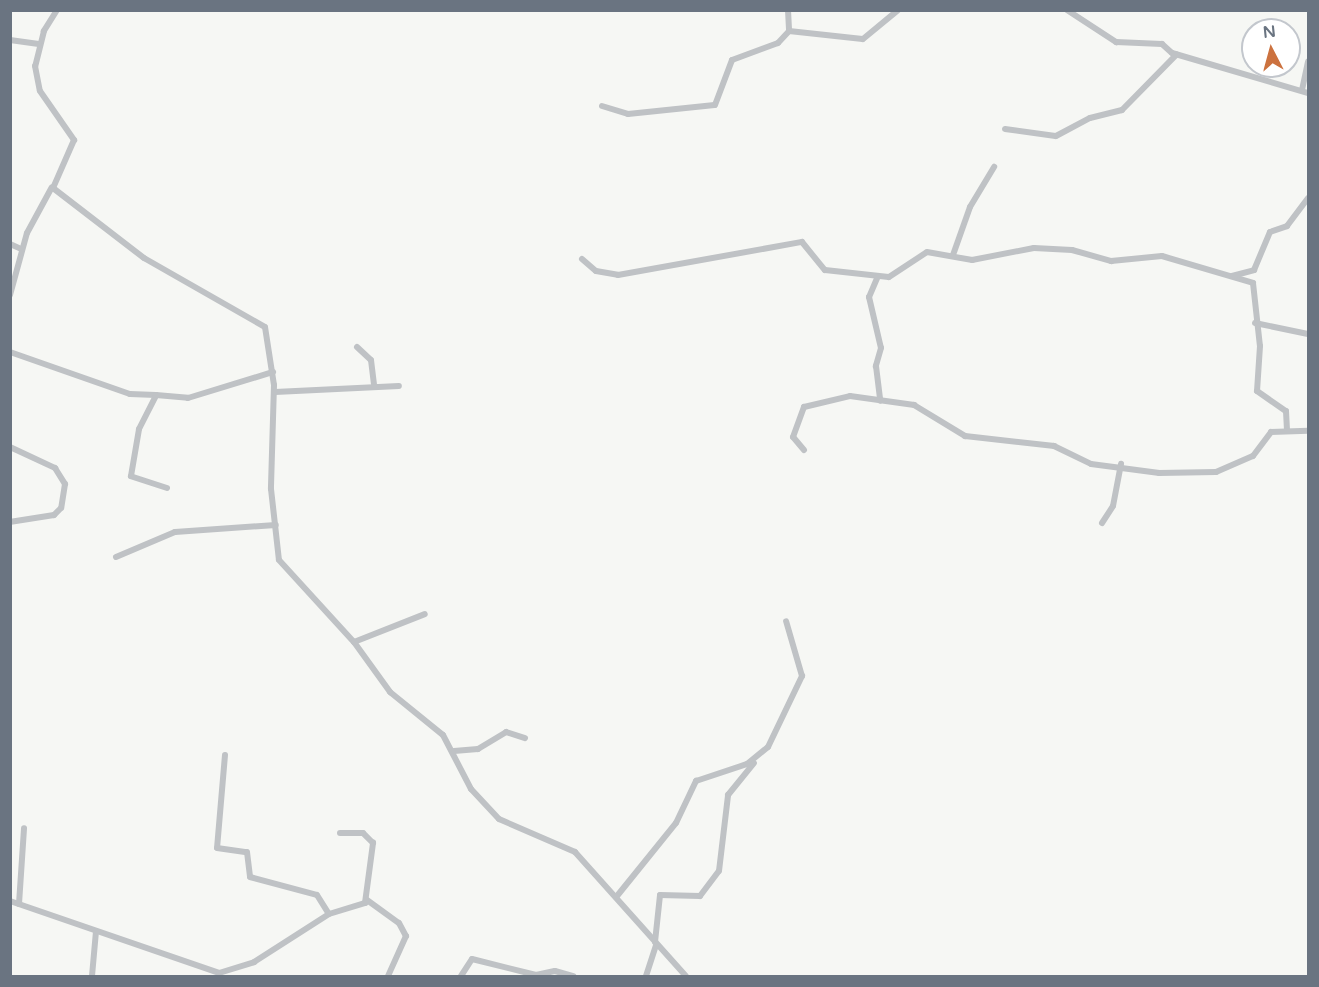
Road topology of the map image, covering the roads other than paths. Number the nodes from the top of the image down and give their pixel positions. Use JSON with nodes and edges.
{"nodes":[{"id":1,"x":57,"y":10,"type":"edge"},
{"id":2,"x":788,"y":10,"type":"edge"},
{"id":3,"x":898,"y":10,"type":"edge"},
{"id":4,"x":1067,"y":10,"type":"edge"},
{"id":5,"x":789,"y":31,"type":"junction"},
{"id":6,"x":10,"y":40,"type":"edge"},
{"id":7,"x":39,"y":44,"type":"junction"},
{"id":8,"x":1177,"y":54,"type":"junction"},
{"id":9,"x":1308,"y":62,"type":"edge"},
{"id":10,"x":1305,"y":92,"type":"edge"},
{"id":11,"x":602,"y":106,"type":"dead end"},
{"id":12,"x":1005,"y":129,"type":"dead end"},
{"id":13,"x":994,"y":167,"type":"dead end"},
{"id":14,"x":52,"y":187,"type":"junction"},
{"id":15,"x":1308,"y":198,"type":"edge"},
{"id":16,"x":10,"y":244,"type":"edge"},
{"id":17,"x":21,"y":249,"type":"junction"},
{"id":18,"x":953,"y":255,"type":"junction"},
{"id":19,"x":582,"y":259,"type":"dead end"},
{"id":20,"x":878,"y":276,"type":"junction"},
{"id":21,"x":1225,"y":277,"type":"junction"},
{"id":22,"x":10,"y":295,"type":"edge"},
{"id":23,"x":1255,"y":323,"type":"junction"},
{"id":24,"x":1308,"y":334,"type":"edge"},
{"id":25,"x":357,"y":347,"type":"dead end"},
{"id":26,"x":10,"y":352,"type":"edge"},
{"id":27,"x":273,"y":372,"type":"junction"},
{"id":28,"x":374,"y":384,"type":"junction"},
{"id":29,"x":399,"y":386,"type":"dead end"},
{"id":30,"x":274,"y":392,"type":"junction"},
{"id":31,"x":156,"y":395,"type":"junction"},
{"id":32,"x":880,"y":401,"type":"junction"},
{"id":33,"x":1287,"y":430,"type":"junction"},
{"id":34,"x":1308,"y":431,"type":"edge"},
{"id":35,"x":10,"y":447,"type":"edge"},
{"id":36,"x":804,"y":450,"type":"dead end"},
{"id":37,"x":1121,"y":464,"type":"junction"},
{"id":38,"x":167,"y":488,"type":"dead end"},
{"id":39,"x":10,"y":522,"type":"edge"},
{"id":40,"x":1102,"y":523,"type":"dead end"},
{"id":41,"x":276,"y":525,"type":"junction"},
{"id":42,"x":116,"y":557,"type":"dead end"},
{"id":43,"x":425,"y":614,"type":"dead end"},
{"id":44,"x":786,"y":621,"type":"dead end"},
{"id":45,"x":354,"y":642,"type":"junction"},
{"id":46,"x":525,"y":738,"type":"dead end"},
{"id":47,"x":454,"y":751,"type":"junction"},
{"id":48,"x":225,"y":755,"type":"dead end"},
{"id":49,"x":758,"y":759,"type":"junction"},
{"id":50,"x":24,"y":828,"type":"dead end"},
{"id":51,"x":340,"y":833,"type":"dead end"},
{"id":52,"x":617,"y":896,"type":"junction"},
{"id":53,"x":367,"y":900,"type":"junction"},
{"id":54,"x":10,"y":901,"type":"edge"},
{"id":55,"x":19,"y":904,"type":"junction"},
{"id":56,"x":329,"y":914,"type":"junction"},
{"id":57,"x":96,"y":932,"type":"junction"},
{"id":58,"x":655,"y":943,"type":"junction"},
{"id":59,"x":201,"y":969,"type":"junction"},
{"id":60,"x":218,"y":975,"type":"edge"},
{"id":61,"x":92,"y":976,"type":"edge"},
{"id":62,"x":197,"y":976,"type":"edge"},
{"id":63,"x":388,"y":976,"type":"edge"},
{"id":64,"x":461,"y":976,"type":"edge"},
{"id":65,"x":573,"y":976,"type":"edge"},
{"id":66,"x":646,"y":976,"type":"edge"},
{"id":67,"x":686,"y":976,"type":"edge"}],
"edges":[{"from":1,"to":7,"type":"street"},
{"from":2,"to":5,"type":"street"},
{"from":3,"to":5,"type":"street"},
{"from":4,"to":8,"type":"street"},
{"from":5,"to":11,"type":"street"},
{"from":6,"to":7,"type":"street"},
{"from":7,"to":14,"type":"street"},
{"from":8,"to":10,"type":"street"},
{"from":8,"to":12,"type":"street"},
{"from":9,"to":10,"type":"street"},
{"from":13,"to":18,"type":"street"},
{"from":14,"to":17,"type":"street"},
{"from":14,"to":27,"type":"street"},
{"from":15,"to":21,"type":"street"},
{"from":16,"to":17,"type":"street"},
{"from":17,"to":22,"type":"street"},
{"from":18,"to":20,"type":"street"},
{"from":18,"to":21,"type":"street"},
{"from":19,"to":20,"type":"street"},
{"from":20,"to":32,"type":"street"},
{"from":21,"to":23,"type":"street"},
{"from":23,"to":24,"type":"street"},
{"from":23,"to":33,"type":"street"},
{"from":25,"to":28,"type":"street"},
{"from":26,"to":31,"type":"street"},
{"from":27,"to":30,"type":"street"},
{"from":27,"to":31,"type":"street"},
{"from":28,"to":29,"type":"street"},
{"from":28,"to":30,"type":"street"},
{"from":30,"to":41,"type":"street"},
{"from":31,"to":38,"type":"street"},
{"from":32,"to":36,"type":"street"},
{"from":32,"to":37,"type":"street"},
{"from":33,"to":34,"type":"street"},
{"from":33,"to":37,"type":"street"},
{"from":35,"to":39,"type":"street"},
{"from":37,"to":40,"type":"street"},
{"from":41,"to":42,"type":"street"},
{"from":41,"to":45,"type":"street"},
{"from":43,"to":45,"type":"street"},
{"from":44,"to":49,"type":"street"},
{"from":45,"to":47,"type":"street"},
{"from":46,"to":47,"type":"street"},
{"from":47,"to":52,"type":"street"},
{"from":48,"to":56,"type":"street"},
{"from":49,"to":52,"type":"street"},
{"from":49,"to":58,"type":"street"},
{"from":50,"to":55,"type":"street"},
{"from":51,"to":53,"type":"street"},
{"from":52,"to":58,"type":"street"},
{"from":53,"to":56,"type":"street"},
{"from":53,"to":63,"type":"street"},
{"from":54,"to":55,"type":"street"},
{"from":55,"to":57,"type":"street"},
{"from":56,"to":60,"type":"street"},
{"from":57,"to":59,"type":"street"},
{"from":57,"to":61,"type":"street"},
{"from":58,"to":66,"type":"street"},
{"from":58,"to":67,"type":"street"},
{"from":59,"to":60,"type":"street"},
{"from":59,"to":62,"type":"street"},
{"from":64,"to":65,"type":"street"}]}
